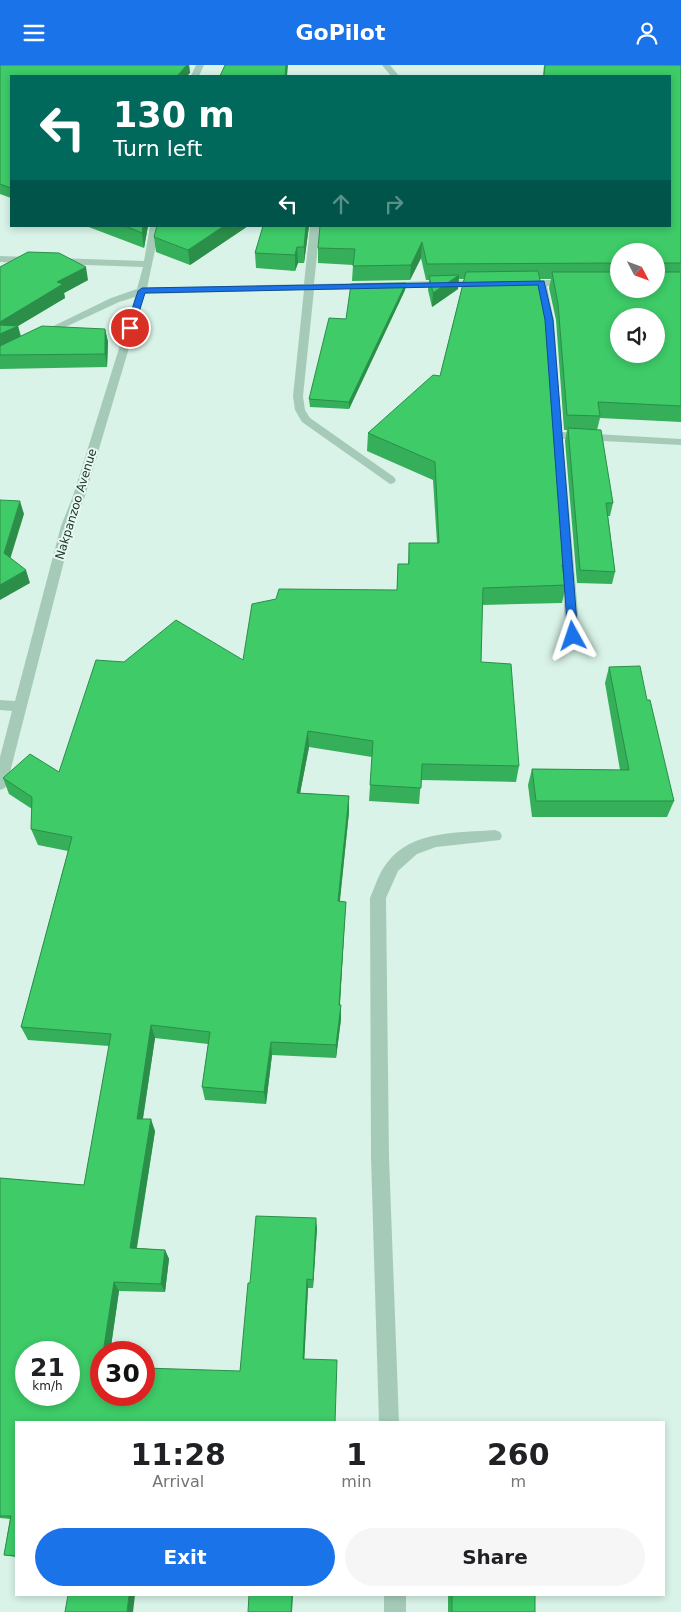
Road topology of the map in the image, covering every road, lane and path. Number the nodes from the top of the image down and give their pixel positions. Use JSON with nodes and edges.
{"nodes":[{"id":1,"x":386,"y":65,"type":"edge"},
{"id":2,"x":394,"y":75,"type":"edge"},
{"id":3,"x":155,"y":227,"type":"edge"},
{"id":4,"x":315,"y":227,"type":"edge"},
{"id":5,"x":0,"y":259,"type":"edge"},
{"id":6,"x":148,"y":264,"type":"junction"},
{"id":7,"x":490,"y":283,"type":"edge"},
{"id":8,"x":507,"y":283,"type":"edge"},
{"id":9,"x":541,"y":283,"type":"junction"},
{"id":10,"x":580,"y":283,"type":"edge"},
{"id":11,"x":309,"y":287,"type":"junction"},
{"id":12,"x":142,"y":291,"type":"junction"},
{"id":13,"x":31,"y":340,"type":"edge"},
{"id":14,"x":557,"y":435,"type":"junction"},
{"id":15,"x":681,"y":443,"type":"edge"},
{"id":16,"x":390,"y":480,"type":"dead end"},
{"id":17,"x":573,"y":636,"type":"dead end"},
{"id":18,"x":0,"y":705,"type":"edge"},
{"id":19,"x":21,"y":707,"type":"junction"},
{"id":20,"x":0,"y":784,"type":"edge"},
{"id":21,"x":495,"y":836,"type":"dead end"},
{"id":22,"x":389,"y":1421,"type":"edge"},
{"id":23,"x":395,"y":1596,"type":"edge"},
{"id":24,"x":395,"y":1612,"type":"edge"}],
"edges":[{"from":1,"to":2,"type":"street"},
{"from":3,"to":6,"type":"street","name":"Nakpanzoo Avenue"},
{"from":4,"to":11,"type":"street"},
{"from":5,"to":6,"type":"street"},
{"from":6,"to":12,"type":"street","name":"Nakpanzoo Avenue"},
{"from":7,"to":11,"type":"street"},
{"from":8,"to":9,"type":"street"},
{"from":9,"to":10,"type":"street"},
{"from":9,"to":14,"type":"street"},
{"from":11,"to":12,"type":"street"},
{"from":11,"to":16,"type":"street"},
{"from":12,"to":13,"type":"street"},
{"from":12,"to":19,"type":"street","name":"Nakpanzoo Avenue"},
{"from":14,"to":15,"type":"street"},
{"from":14,"to":17,"type":"street"},
{"from":18,"to":19,"type":"street"},
{"from":19,"to":20,"type":"street","name":"Nakpanzoo Avenue"},
{"from":21,"to":22,"type":"street"},
{"from":23,"to":24,"type":"street"}]}
